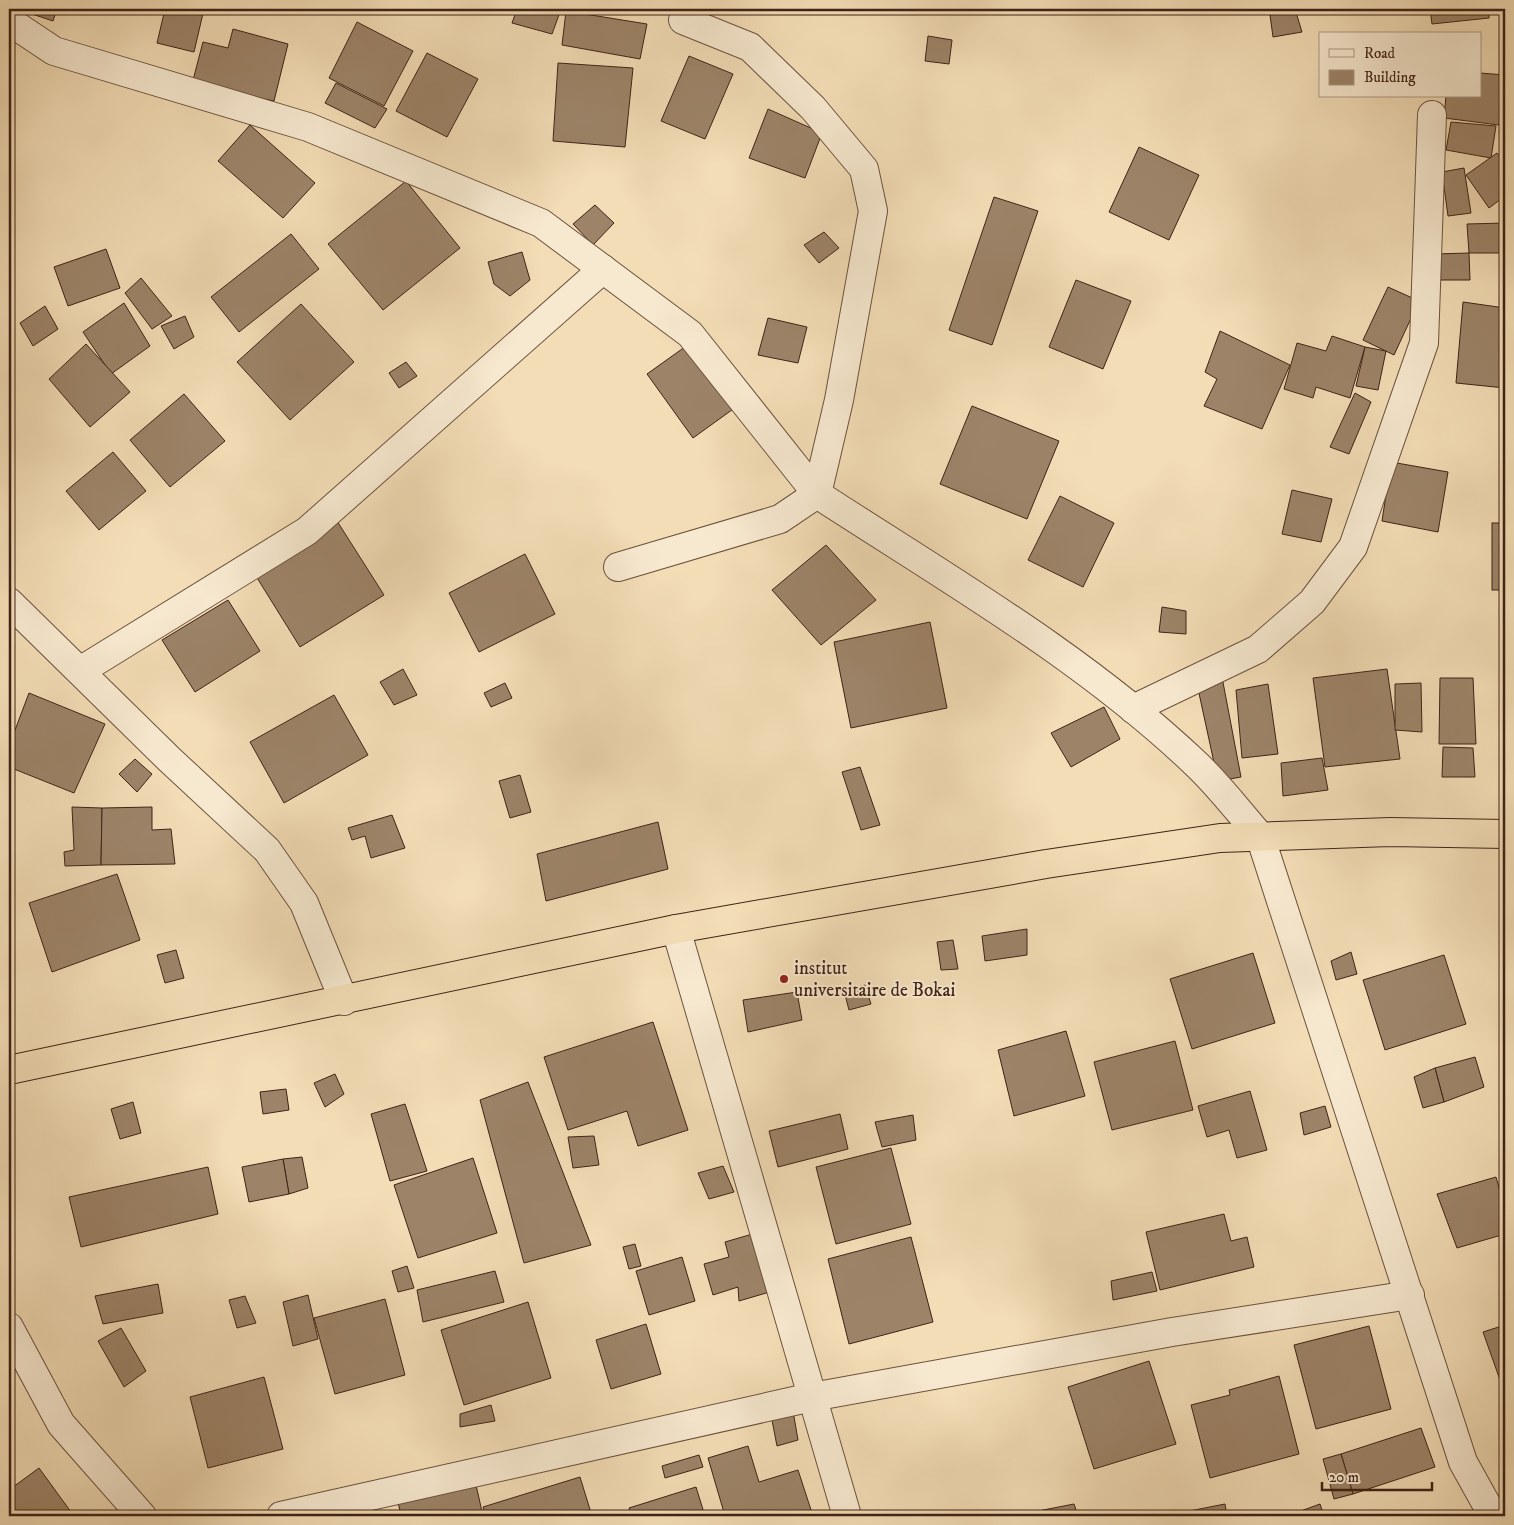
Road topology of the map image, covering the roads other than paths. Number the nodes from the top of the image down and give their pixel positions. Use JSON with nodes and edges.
{"nodes":[{"id":1,"x":683,"y":20,"type":"dead end"},
{"id":2,"x":9,"y":21,"type":"edge"},
{"id":3,"x":1432,"y":115,"type":"dead end"},
{"id":4,"x":603,"y":269,"type":"junction"},
{"id":5,"x":817,"y":494,"type":"junction"},
{"id":6,"x":618,"y":567,"type":"dead end"},
{"id":7,"x":9,"y":602,"type":"edge"},
{"id":8,"x":80,"y":671,"type":"junction"},
{"id":9,"x":1133,"y":709,"type":"junction"},
{"id":10,"x":1505,"y":834,"type":"edge"},
{"id":11,"x":1260,"y":836,"type":"junction"},
{"id":12,"x":676,"y":929,"type":"junction"},
{"id":13,"x":344,"y":1001,"type":"junction"},
{"id":14,"x":9,"y":1070,"type":"edge"},
{"id":15,"x":1410,"y":1295,"type":"junction"},
{"id":16,"x":9,"y":1327,"type":"edge"},
{"id":17,"x":812,"y":1397,"type":"junction"},
{"id":18,"x":142,"y":1516,"type":"edge"},
{"id":19,"x":281,"y":1516,"type":"edge"},
{"id":20,"x":848,"y":1516,"type":"edge"},
{"id":21,"x":1493,"y":1516,"type":"edge"}],
"edges":[{"from":1,"to":5,"type":"street"},
{"from":2,"to":4,"type":"street"},
{"from":3,"to":9,"type":"street"},
{"from":4,"to":5,"type":"street"},
{"from":4,"to":8,"type":"street"},
{"from":5,"to":6,"type":"street"},
{"from":5,"to":9,"type":"street"},
{"from":7,"to":8,"type":"street"},
{"from":8,"to":13,"type":"street"},
{"from":9,"to":11,"type":"street"},
{"from":10,"to":11,"type":"highway"},
{"from":11,"to":12,"type":"highway"},
{"from":11,"to":15,"type":"street"},
{"from":12,"to":13,"type":"highway"},
{"from":12,"to":17,"type":"street"},
{"from":13,"to":14,"type":"highway"},
{"from":15,"to":17,"type":"street"},
{"from":15,"to":21,"type":"street"},
{"from":16,"to":18,"type":"street"},
{"from":17,"to":19,"type":"street"},
{"from":17,"to":20,"type":"street"}]}
